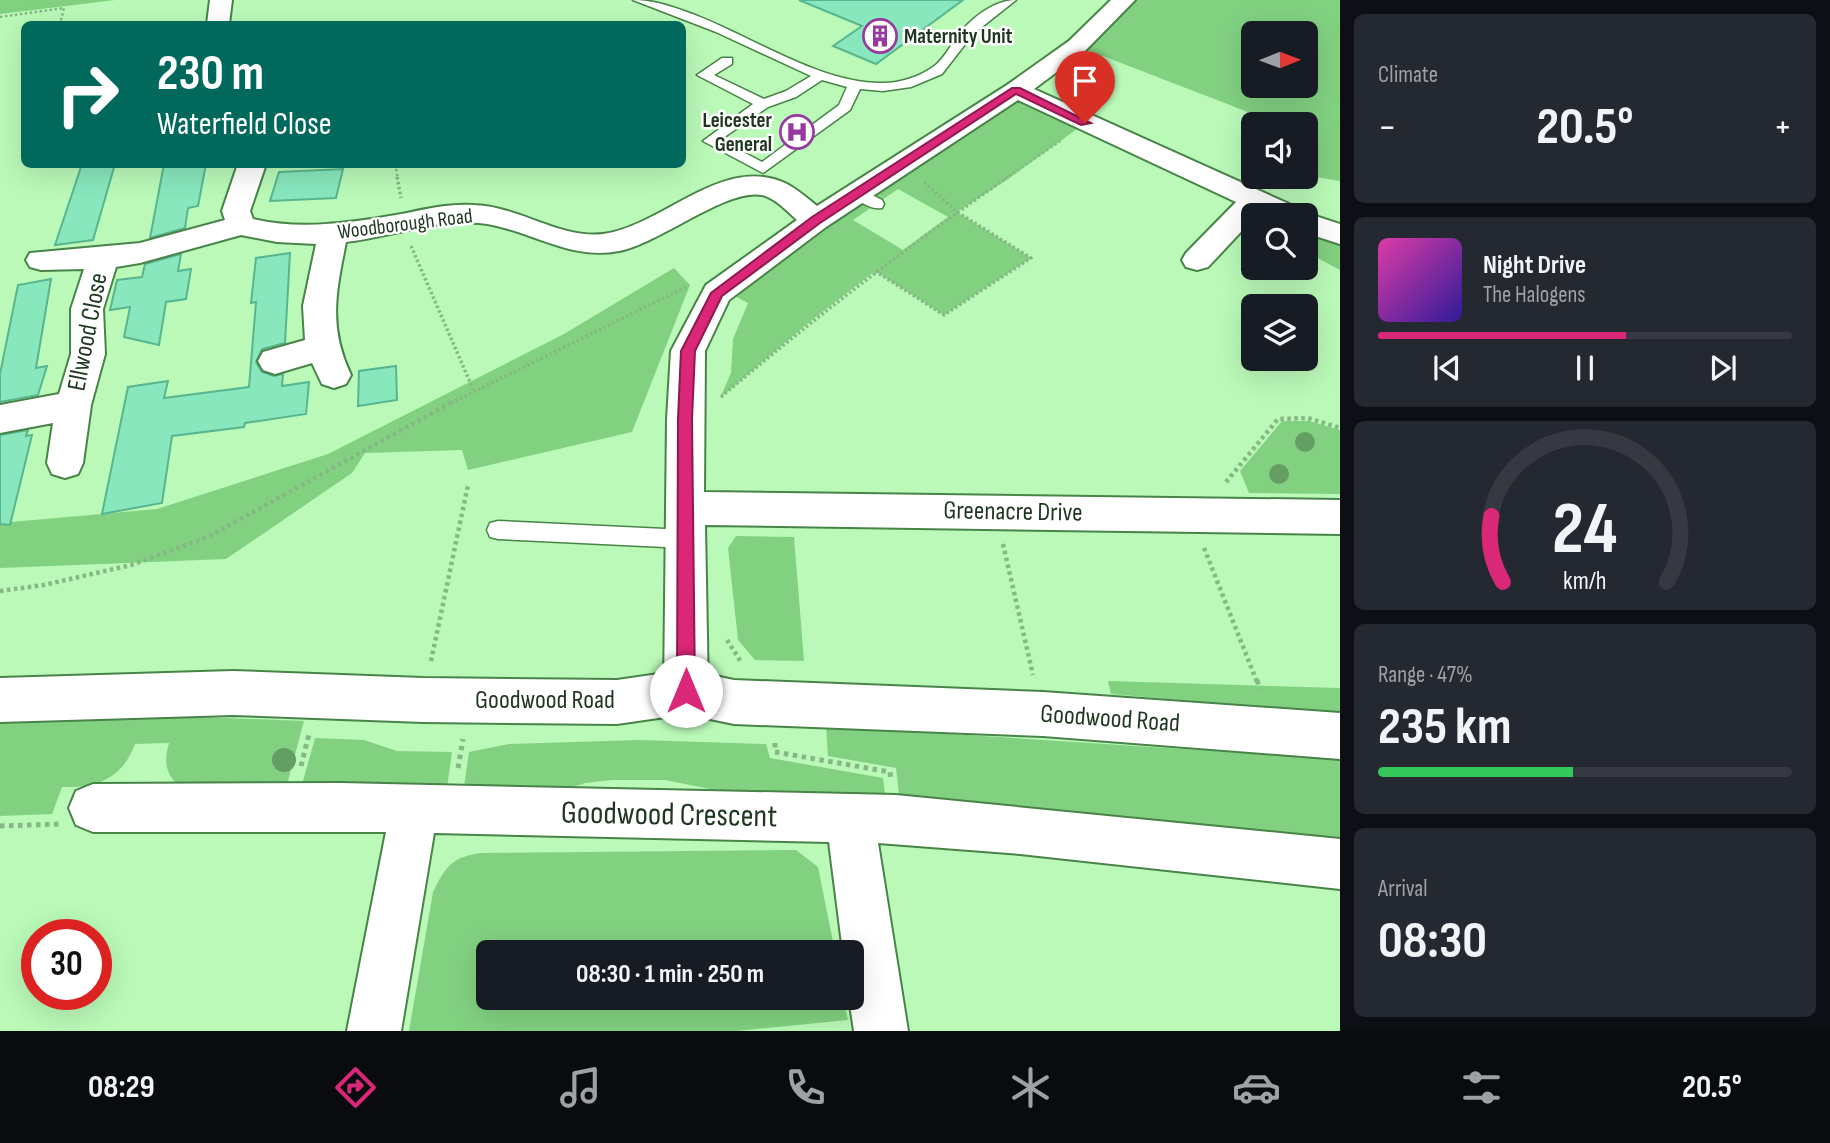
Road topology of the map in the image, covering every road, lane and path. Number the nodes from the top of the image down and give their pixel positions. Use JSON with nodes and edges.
{"nodes":[{"id":1,"x":221,"y":0,"type":"edge"},
{"id":2,"x":639,"y":0,"type":"edge"},
{"id":3,"x":1010,"y":0,"type":"edge"},
{"id":4,"x":1124,"y":0,"type":"edge"},
{"id":5,"x":0,"y":17,"type":"edge"},
{"id":6,"x":61,"y":21,"type":"edge"},
{"id":7,"x":218,"y":21,"type":"edge"},
{"id":8,"x":727,"y":61,"type":"dead end"},
{"id":9,"x":821,"y":75,"type":"junction"},
{"id":10,"x":855,"y":85,"type":"junction"},
{"id":11,"x":1016,"y":90,"type":"junction"},
{"id":12,"x":763,"y":104,"type":"junction"},
{"id":13,"x":1085,"y":123,"type":"junction"},
{"id":14,"x":902,"y":162,"type":"junction"},
{"id":15,"x":251,"y":168,"type":"edge"},
{"id":16,"x":759,"y":177,"type":"junction"},
{"id":17,"x":1254,"y":201,"type":"junction"},
{"id":18,"x":1259,"y":203,"type":"edge"},
{"id":19,"x":957,"y":212,"type":"junction"},
{"id":20,"x":816,"y":220,"type":"junction"},
{"id":21,"x":401,"y":224,"type":"junction"},
{"id":22,"x":241,"y":225,"type":"junction"},
{"id":23,"x":1318,"y":227,"type":"edge"},
{"id":24,"x":333,"y":234,"type":"junction"},
{"id":25,"x":1340,"y":234,"type":"edge"},
{"id":26,"x":103,"y":258,"type":"junction"},
{"id":27,"x":41,"y":260,"type":"dead end"},
{"id":28,"x":1197,"y":260,"type":"dead end"},
{"id":29,"x":875,"y":271,"type":"junction"},
{"id":30,"x":690,"y":285,"type":"dead end"},
{"id":31,"x":275,"y":361,"type":"dead end"},
{"id":32,"x":473,"y":390,"type":"junction"},
{"id":33,"x":720,"y":398,"type":"dead end"},
{"id":34,"x":73,"y":405,"type":"junction"},
{"id":35,"x":0,"y":419,"type":"edge"},
{"id":36,"x":65,"y":463,"type":"dead end"},
{"id":37,"x":468,"y":485,"type":"dead end"},
{"id":38,"x":995,"y":512,"type":"junction"},
{"id":39,"x":1340,"y":517,"type":"edge"},
{"id":40,"x":686,"y":524,"type":"junction"},
{"id":41,"x":498,"y":530,"type":"dead end"},
{"id":42,"x":0,"y":591,"type":"edge"},
{"id":43,"x":686,"y":691,"type":"junction"},
{"id":44,"x":319,"y":696,"type":"junction"},
{"id":45,"x":423,"y":699,"type":"junction"},
{"id":46,"x":0,"y":700,"type":"edge"},
{"id":47,"x":469,"y":700,"type":"junction"},
{"id":48,"x":1042,"y":714,"type":"junction"},
{"id":49,"x":1340,"y":736,"type":"edge"},
{"id":50,"x":290,"y":807,"type":"junction"},
{"id":51,"x":93,"y":808,"type":"joint"},
{"id":52,"x":433,"y":810,"type":"junction"},
{"id":53,"x":850,"y":819,"type":"junction"},
{"id":54,"x":0,"y":826,"type":"edge"},
{"id":55,"x":1340,"y":864,"type":"edge"},
{"id":56,"x":374,"y":1031,"type":"edge"},
{"id":57,"x":881,"y":1031,"type":"edge"}],
"edges":[{"from":1,"to":7,"type":"street"},
{"from":2,"to":9,"type":"lane"},
{"from":3,"to":10,"type":"lane"},
{"from":4,"to":11,"type":"street"},
{"from":5,"to":6,"type":"path"},
{"from":8,"to":12,"type":"lane"},
{"from":9,"to":10,"type":"lane"},
{"from":9,"to":12,"type":"lane"},
{"from":10,"to":16,"type":"lane"},
{"from":11,"to":13,"type":"street"},
{"from":11,"to":14,"type":"street"},
{"from":12,"to":16,"type":"lane"},
{"from":13,"to":17,"type":"street"},
{"from":13,"to":19,"type":"path"},
{"from":14,"to":19,"type":"path"},
{"from":14,"to":20,"type":"street"},
{"from":15,"to":22,"type":"street"},
{"from":16,"to":20,"type":"street"},
{"from":16,"to":21,"type":"street","name":"Woodborough Road"},
{"from":17,"to":18,"type":"street"},
{"from":17,"to":28,"type":"street"},
{"from":19,"to":29,"type":"path"},
{"from":19,"to":29,"type":"path"},
{"from":20,"to":40,"type":"street"},
{"from":21,"to":24,"type":"street","name":"Woodborough Road"},
{"from":21,"to":32,"type":"path"},
{"from":22,"to":24,"type":"street","name":"Woodborough Road"},
{"from":22,"to":26,"type":"street","name":"Ellwood Close"},
{"from":23,"to":25,"type":"street"},
{"from":24,"to":31,"type":"street"},
{"from":26,"to":27,"type":"street"},
{"from":26,"to":34,"type":"street","name":"Ellwood Close"},
{"from":29,"to":33,"type":"path"},
{"from":30,"to":32,"type":"path"},
{"from":32,"to":42,"type":"path"},
{"from":34,"to":35,"type":"street"},
{"from":34,"to":36,"type":"street","name":"Ellwood Close"},
{"from":37,"to":45,"type":"path"},
{"from":38,"to":39,"type":"street","name":"Greenacre Drive"},
{"from":38,"to":40,"type":"street","name":"Greenacre Drive"},
{"from":38,"to":48,"type":"path"},
{"from":40,"to":41,"type":"lane"},
{"from":40,"to":43,"type":"street"},
{"from":43,"to":47,"type":"street","name":"Goodwood Road"},
{"from":43,"to":48,"type":"street","name":"Goodwood Road"},
{"from":44,"to":45,"type":"street","name":"Goodwood Road"},
{"from":44,"to":46,"type":"street","name":"Goodwood Road"},
{"from":44,"to":50,"type":"path"},
{"from":45,"to":47,"type":"street","name":"Goodwood Road"},
{"from":47,"to":52,"type":"path"},
{"from":48,"to":49,"type":"street","name":"Goodwood Road"},
{"from":50,"to":51,"type":"street","name":"Goodwood Crescent"},
{"from":50,"to":52,"type":"street","name":"Goodwood Crescent"},
{"from":51,"to":54,"type":"path"},
{"from":52,"to":53,"type":"street","name":"Goodwood Crescent"},
{"from":52,"to":56,"type":"street"},
{"from":53,"to":55,"type":"street","name":"Goodwood Crescent"},
{"from":53,"to":57,"type":"street"}]}
